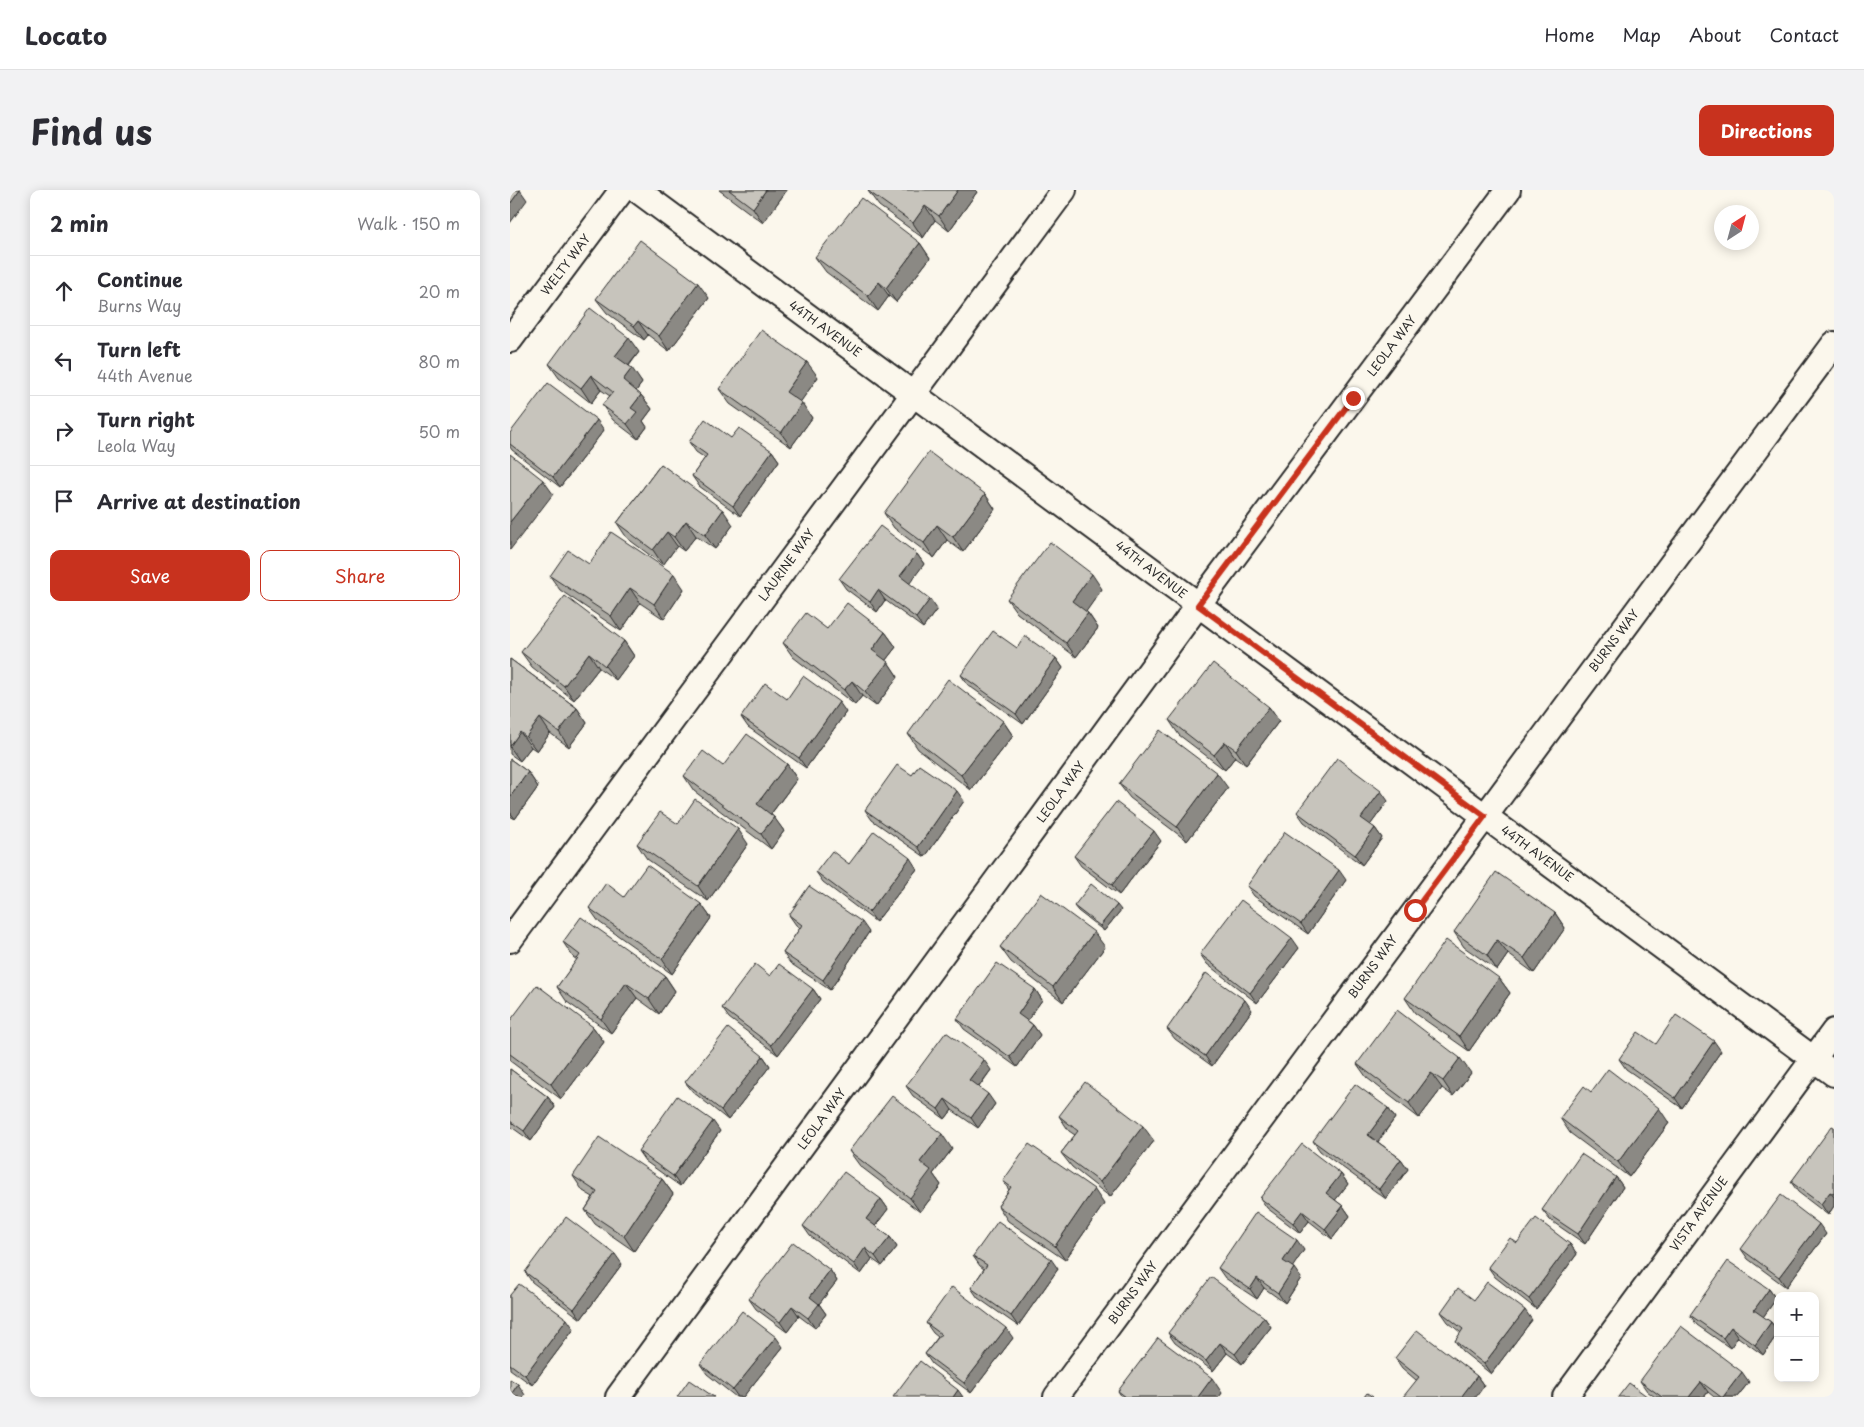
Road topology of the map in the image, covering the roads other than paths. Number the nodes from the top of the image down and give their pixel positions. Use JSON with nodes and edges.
{"nodes":[{"id":1,"x":622,"y":190,"type":"edge"},
{"id":2,"x":637,"y":190,"type":"edge"},
{"id":3,"x":1064,"y":190,"type":"edge"},
{"id":4,"x":1508,"y":190,"type":"edge"},
{"id":5,"x":510,"y":340,"type":"edge"},
{"id":6,"x":1834,"y":344,"type":"edge"},
{"id":7,"x":913,"y":394,"type":"junction"},
{"id":8,"x":1198,"y":605,"type":"junction"},
{"id":9,"x":1485,"y":816,"type":"junction"},
{"id":10,"x":510,"y":940,"type":"edge"},
{"id":11,"x":1834,"y":1031,"type":"edge"},
{"id":12,"x":1814,"y":1058,"type":"junction"},
{"id":13,"x":1834,"y":1074,"type":"edge"},
{"id":14,"x":618,"y":1397,"type":"edge"},
{"id":15,"x":1056,"y":1397,"type":"edge"},
{"id":16,"x":1565,"y":1397,"type":"edge"}],
"edges":[{"from":1,"to":5,"type":"street","name":"WELTY WAY"},
{"from":2,"to":7,"type":"street","name":"44TH AVENUE"},
{"from":3,"to":7,"type":"street","name":"LAURINE WAY"},
{"from":4,"to":8,"type":"street","name":"LEOLA WAY"},
{"from":6,"to":9,"type":"street","name":"BURNS WAY"},
{"from":7,"to":8,"type":"street","name":"44TH AVENUE"},
{"from":7,"to":10,"type":"street","name":"LAURINE WAY"},
{"from":8,"to":9,"type":"street","name":"44TH AVENUE"},
{"from":8,"to":14,"type":"street","name":"LEOLA WAY"},
{"from":9,"to":12,"type":"street","name":"44TH AVENUE"},
{"from":9,"to":15,"type":"street","name":"BURNS WAY"},
{"from":11,"to":12,"type":"street","name":"VISTA AVENUE"},
{"from":12,"to":13,"type":"street","name":"44TH AVENUE"},
{"from":12,"to":16,"type":"street","name":"VISTA AVENUE"}]}
